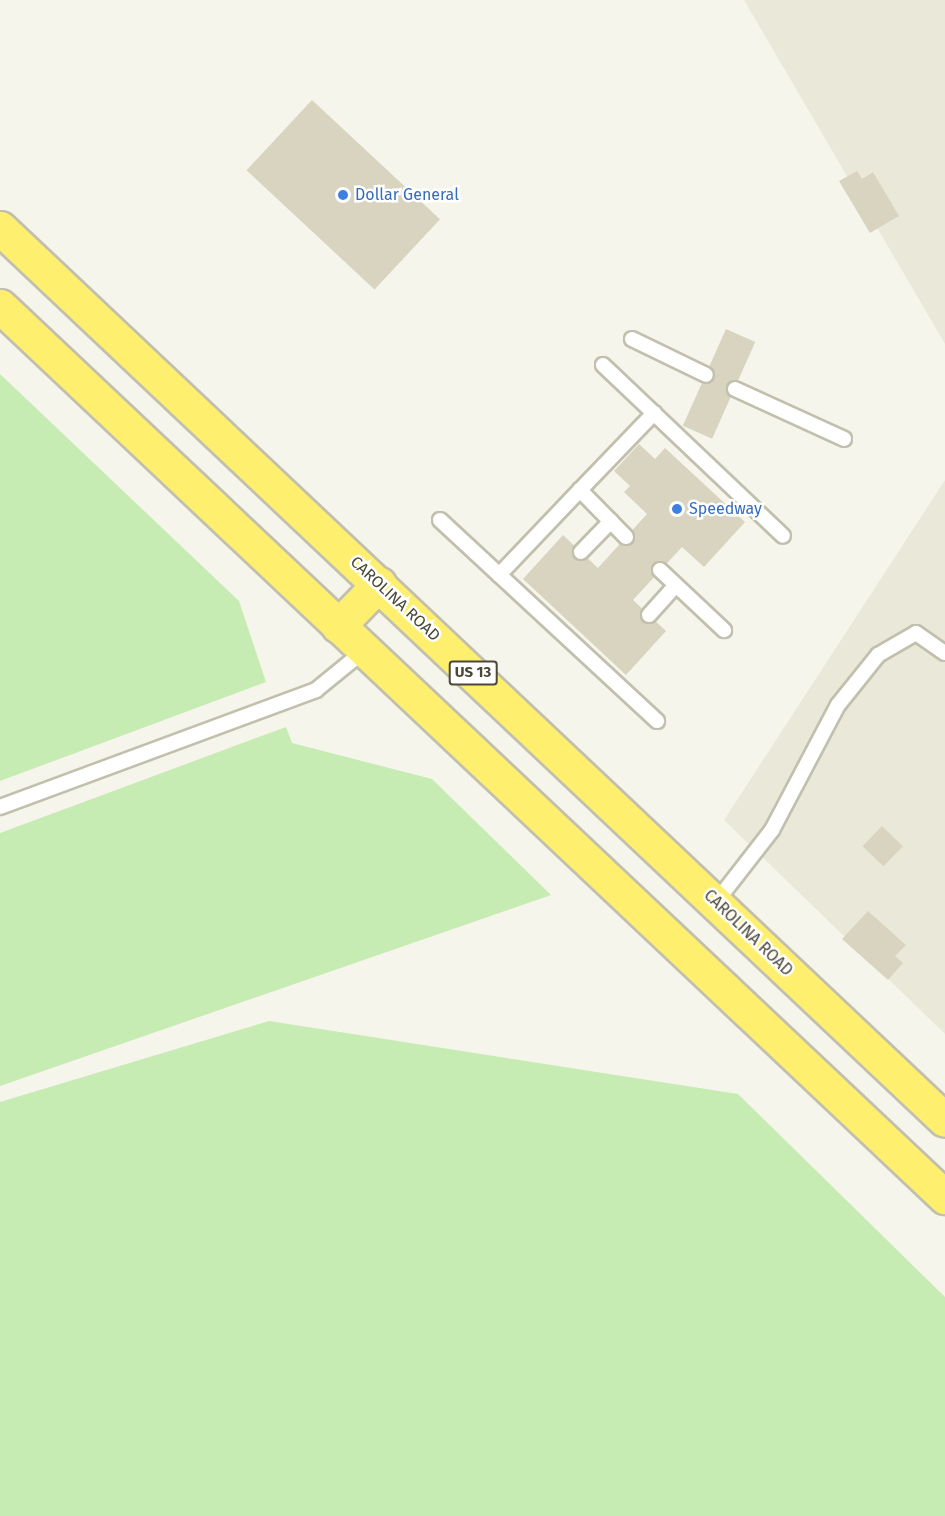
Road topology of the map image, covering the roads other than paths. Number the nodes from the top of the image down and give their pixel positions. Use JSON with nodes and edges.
{"nodes":[{"id":1,"x":0,"y":228,"type":"edge"},
{"id":2,"x":0,"y":306,"type":"edge"},
{"id":3,"x":632,"y":339,"type":"dead end"},
{"id":4,"x":603,"y":365,"type":"dead end"},
{"id":5,"x":706,"y":375,"type":"dead end"},
{"id":6,"x":735,"y":389,"type":"dead end"},
{"id":7,"x":654,"y":413,"type":"junction"},
{"id":8,"x":844,"y":439,"type":"dead end"},
{"id":9,"x":579,"y":490,"type":"junction"},
{"id":10,"x":440,"y":520,"type":"dead end"},
{"id":11,"x":611,"y":521,"type":"junction"},
{"id":12,"x":783,"y":536,"type":"dead end"},
{"id":13,"x":626,"y":537,"type":"dead end"},
{"id":14,"x":581,"y":552,"type":"dead end"},
{"id":15,"x":660,"y":570,"type":"dead end"},
{"id":16,"x":499,"y":575,"type":"junction"},
{"id":17,"x":379,"y":584,"type":"junction"},
{"id":18,"x":676,"y":585,"type":"junction"},
{"id":19,"x":649,"y":615,"type":"dead end"},
{"id":20,"x":339,"y":626,"type":"junction"},
{"id":21,"x":724,"y":630,"type":"dead end"},
{"id":22,"x":365,"y":650,"type":"junction"},
{"id":23,"x":945,"y":653,"type":"edge"},
{"id":24,"x":657,"y":721,"type":"dead end"},
{"id":25,"x":0,"y":807,"type":"edge"},
{"id":26,"x":716,"y":902,"type":"junction"},
{"id":27,"x":945,"y":1120,"type":"edge"},
{"id":28,"x":945,"y":1197,"type":"edge"}],
"edges":[{"from":1,"to":17,"type":"highway","name":"CAROLINA ROAD","number":"US 13"},
{"from":2,"to":20,"type":"highway"},
{"from":3,"to":5,"type":"lane"},
{"from":4,"to":7,"type":"lane"},
{"from":6,"to":8,"type":"lane"},
{"from":7,"to":9,"type":"lane"},
{"from":7,"to":12,"type":"lane"},
{"from":9,"to":11,"type":"lane"},
{"from":9,"to":16,"type":"lane"},
{"from":10,"to":16,"type":"lane"},
{"from":11,"to":13,"type":"lane"},
{"from":11,"to":14,"type":"lane"},
{"from":15,"to":18,"type":"lane"},
{"from":16,"to":24,"type":"lane"},
{"from":17,"to":20,"type":"highway"},
{"from":17,"to":26,"type":"highway","name":"CAROLINA ROAD","number":"US 13"},
{"from":18,"to":19,"type":"lane"},
{"from":18,"to":21,"type":"lane"},
{"from":20,"to":22,"type":"highway"},
{"from":22,"to":25,"type":"lane"},
{"from":22,"to":28,"type":"highway"},
{"from":23,"to":26,"type":"lane"},
{"from":26,"to":27,"type":"highway","name":"CAROLINA ROAD","number":"US 13"}]}
